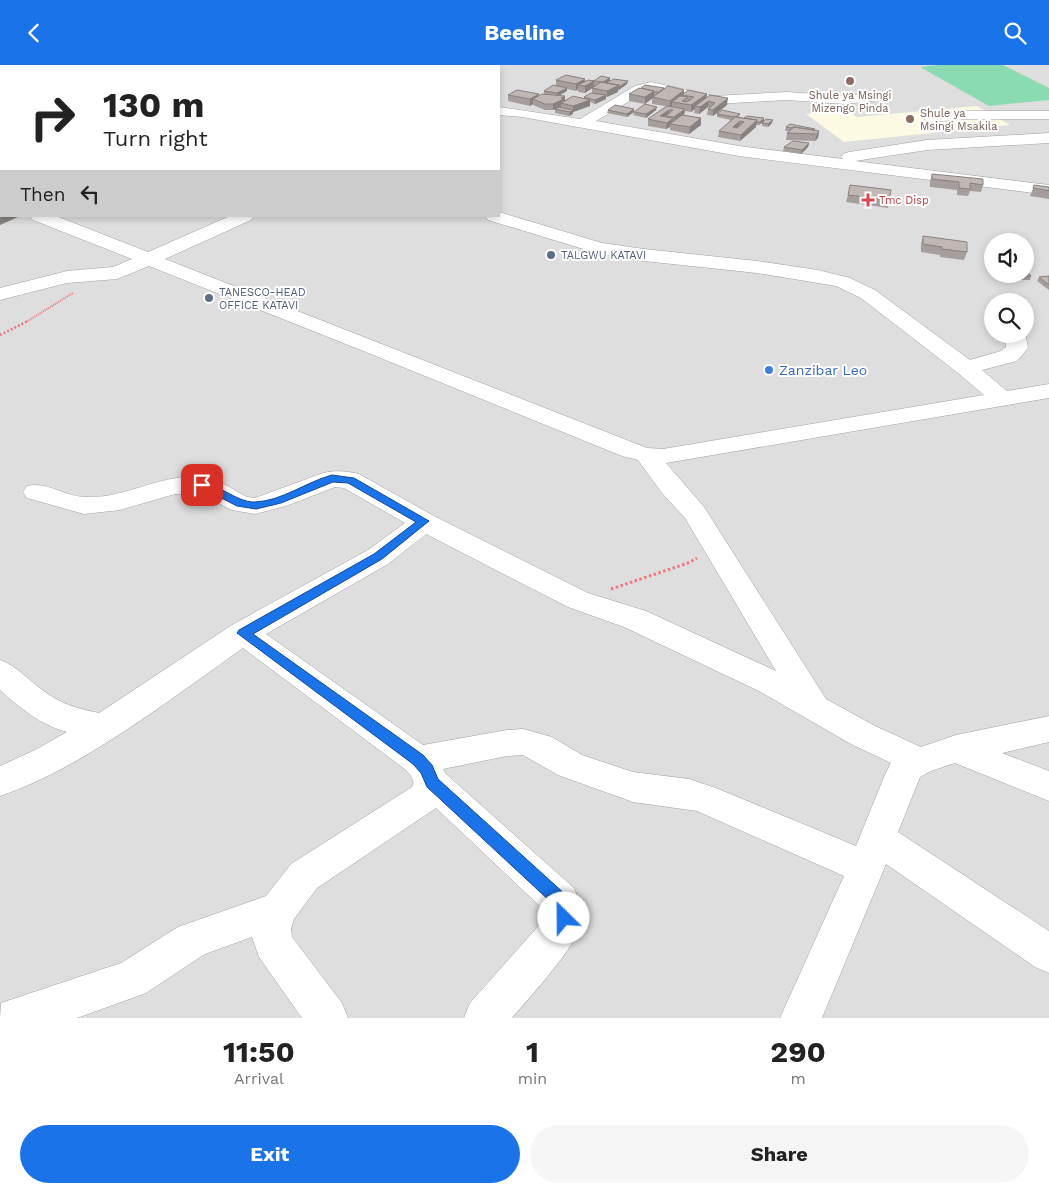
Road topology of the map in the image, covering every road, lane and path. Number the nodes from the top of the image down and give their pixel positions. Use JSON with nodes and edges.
{"nodes":[{"id":1,"x":881,"y":96,"type":"dead end"},
{"id":2,"x":500,"y":111,"type":"edge"},
{"id":3,"x":1049,"y":115,"type":"edge"},
{"id":4,"x":931,"y":118,"type":"dead end"},
{"id":5,"x":553,"y":119,"type":"junction"},
{"id":6,"x":581,"y":124,"type":"junction"},
{"id":7,"x":517,"y":127,"type":"dead end"},
{"id":8,"x":1041,"y":139,"type":"edge"},
{"id":9,"x":1049,"y":146,"type":"edge"},
{"id":10,"x":816,"y":162,"type":"junction"},
{"id":11,"x":1049,"y":190,"type":"edge"},
{"id":12,"x":42,"y":217,"type":"edge"},
{"id":13,"x":243,"y":217,"type":"edge"},
{"id":14,"x":497,"y":217,"type":"edge"},
{"id":15,"x":149,"y":260,"type":"junction"},
{"id":16,"x":78,"y":291,"type":"dead end"},
{"id":17,"x":0,"y":294,"type":"edge"},
{"id":18,"x":0,"y":335,"type":"edge"},
{"id":19,"x":1016,"y":343,"type":"edge"},
{"id":20,"x":966,"y":368,"type":"junction"},
{"id":21,"x":1049,"y":391,"type":"edge"},
{"id":22,"x":1002,"y":399,"type":"junction"},
{"id":23,"x":647,"y":455,"type":"junction"},
{"id":24,"x":36,"y":492,"type":"dead end"},
{"id":25,"x":424,"y":521,"type":"junction"},
{"id":26,"x":710,"y":538,"type":"junction"},
{"id":27,"x":578,"y":600,"type":"junction"},
{"id":28,"x":244,"y":633,"type":"junction"},
{"id":29,"x":0,"y":673,"type":"edge"},
{"id":30,"x":816,"y":709,"type":"junction"},
{"id":31,"x":103,"y":727,"type":"junction"},
{"id":32,"x":1049,"y":729,"type":"edge"},
{"id":33,"x":956,"y":749,"type":"junction"},
{"id":34,"x":919,"y":761,"type":"junction"},
{"id":35,"x":425,"y":771,"type":"junction"},
{"id":36,"x":0,"y":782,"type":"edge"},
{"id":37,"x":1049,"y":786,"type":"edge"},
{"id":38,"x":872,"y":853,"type":"junction"},
{"id":39,"x":279,"y":909,"type":"junction"},
{"id":40,"x":1049,"y":954,"type":"edge"},
{"id":41,"x":16,"y":1018,"type":"edge"},
{"id":42,"x":327,"y":1018,"type":"edge"},
{"id":43,"x":485,"y":1018,"type":"edge"},
{"id":44,"x":801,"y":1018,"type":"edge"}],
"edges":[{"from":1,"to":6,"type":"street"},
{"from":2,"to":5,"type":"street"},
{"from":3,"to":4,"type":"street"},
{"from":5,"to":6,"type":"street"},
{"from":5,"to":7,"type":"street"},
{"from":6,"to":10,"type":"street"},
{"from":8,"to":9,"type":"street"},
{"from":8,"to":10,"type":"street"},
{"from":10,"to":11,"type":"street"},
{"from":12,"to":15,"type":"street"},
{"from":13,"to":15,"type":"street"},
{"from":14,"to":20,"type":"street"},
{"from":15,"to":17,"type":"street"},
{"from":15,"to":23,"type":"street"},
{"from":16,"to":18,"type":"path"},
{"from":19,"to":20,"type":"street"},
{"from":20,"to":22,"type":"street"},
{"from":21,"to":22,"type":"street"},
{"from":22,"to":23,"type":"street"},
{"from":23,"to":26,"type":"street"},
{"from":24,"to":25,"type":"street"},
{"from":25,"to":27,"type":"street"},
{"from":25,"to":28,"type":"street"},
{"from":26,"to":27,"type":"path"},
{"from":26,"to":30,"type":"street"},
{"from":27,"to":30,"type":"street"},
{"from":28,"to":31,"type":"street"},
{"from":28,"to":35,"type":"street"},
{"from":29,"to":31,"type":"street"},
{"from":30,"to":34,"type":"street"},
{"from":31,"to":36,"type":"street"},
{"from":32,"to":33,"type":"street"},
{"from":33,"to":34,"type":"street"},
{"from":33,"to":37,"type":"street"},
{"from":34,"to":38,"type":"street"},
{"from":35,"to":38,"type":"street"},
{"from":35,"to":39,"type":"street"},
{"from":35,"to":43,"type":"street"},
{"from":38,"to":40,"type":"street"},
{"from":38,"to":44,"type":"street"},
{"from":39,"to":41,"type":"street"},
{"from":39,"to":42,"type":"street"}]}
